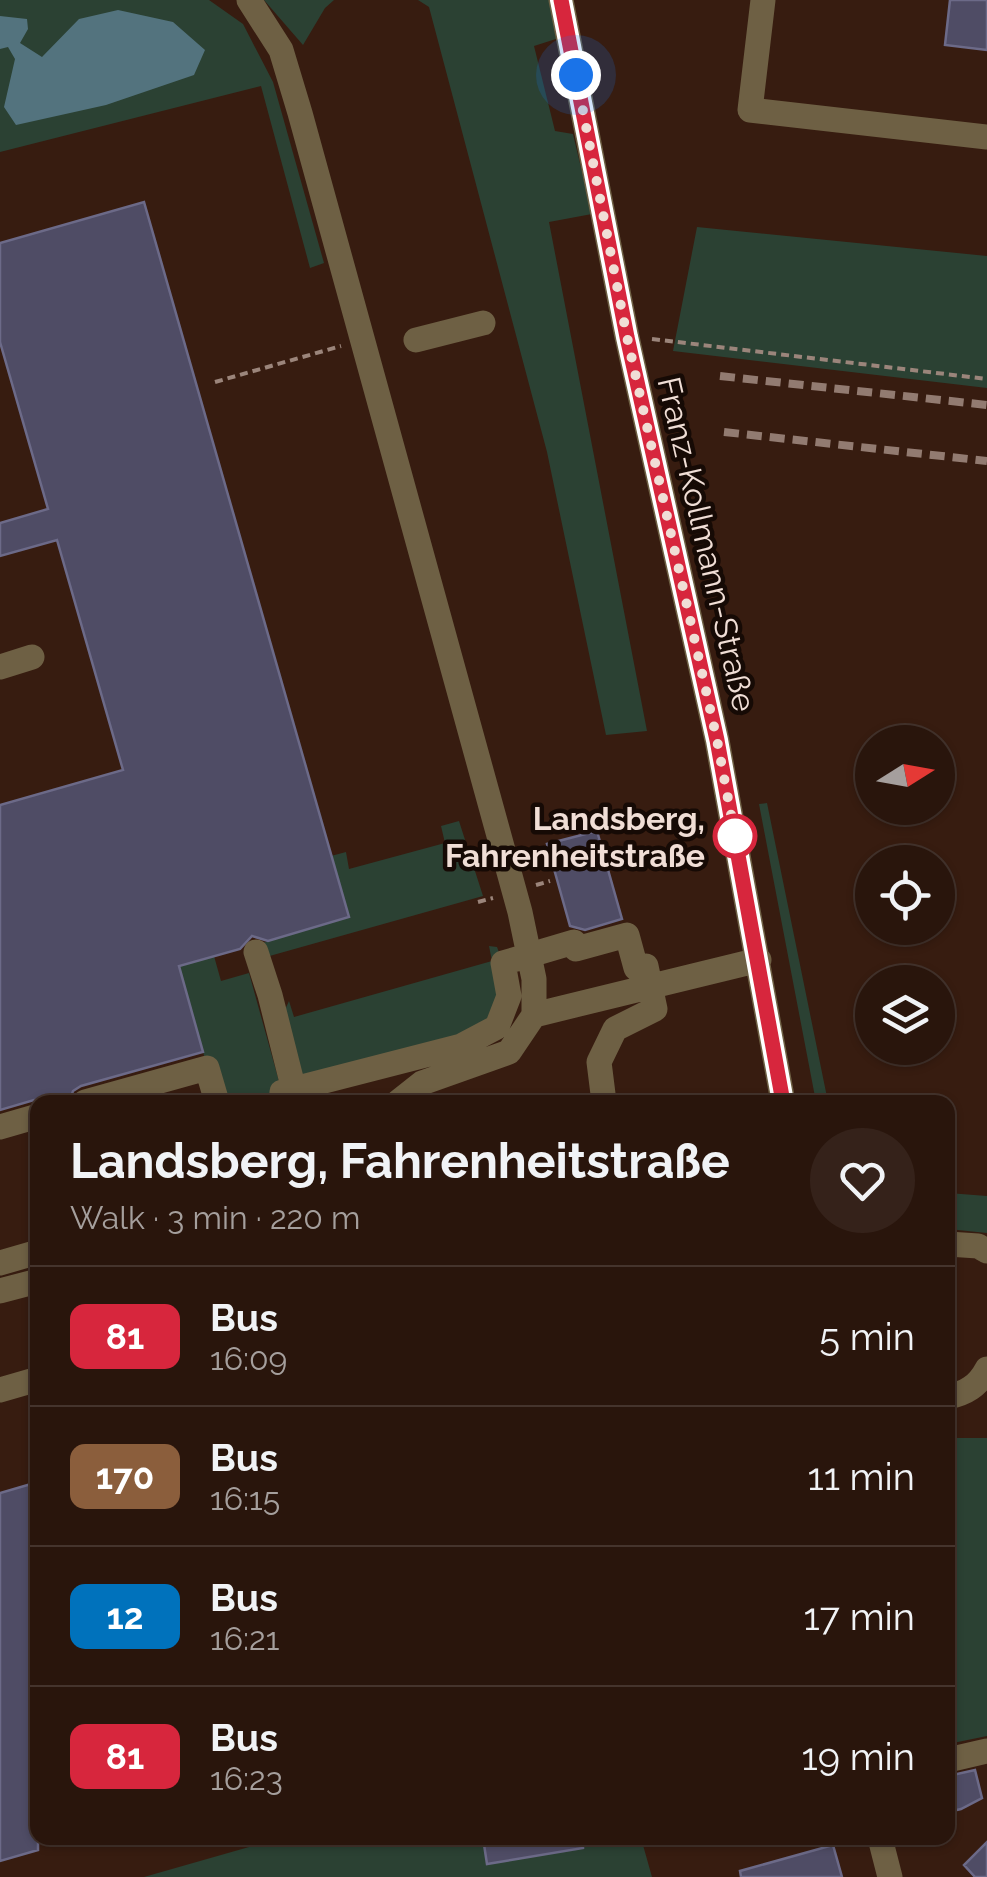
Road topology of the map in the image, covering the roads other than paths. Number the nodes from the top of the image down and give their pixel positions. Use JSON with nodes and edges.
{"nodes":[{"id":1,"x":249,"y":0,"type":"edge"},
{"id":2,"x":561,"y":0,"type":"edge"},
{"id":3,"x":762,"y":0,"type":"edge"},
{"id":4,"x":987,"y":137,"type":"edge"},
{"id":5,"x":483,"y":323,"type":"dead end"},
{"id":6,"x":416,"y":340,"type":"dead end"},
{"id":7,"x":32,"y":657,"type":"dead end"},
{"id":8,"x":0,"y":666,"type":"edge"},
{"id":9,"x":256,"y":952,"type":"dead end"},
{"id":10,"x":529,"y":956,"type":"junction"},
{"id":11,"x":759,"y":960,"type":"junction"},
{"id":12,"x":650,"y":985,"type":"junction"},
{"id":13,"x":534,"y":1014,"type":"junction"},
{"id":14,"x":110,"y":1095,"type":"edge"},
{"id":15,"x":215,"y":1095,"type":"edge"},
{"id":16,"x":290,"y":1095,"type":"edge"},
{"id":17,"x":301,"y":1095,"type":"edge"},
{"id":18,"x":407,"y":1095,"type":"edge"},
{"id":19,"x":603,"y":1095,"type":"edge"},
{"id":20,"x":782,"y":1095,"type":"edge"},
{"id":21,"x":30,"y":1118,"type":"edge"},
{"id":22,"x":0,"y":1127,"type":"edge"},
{"id":23,"x":955,"y":1244,"type":"edge"},
{"id":24,"x":987,"y":1252,"type":"edge"},
{"id":25,"x":30,"y":1254,"type":"edge"},
{"id":26,"x":0,"y":1263,"type":"edge"},
{"id":27,"x":30,"y":1282,"type":"edge"},
{"id":28,"x":0,"y":1291,"type":"edge"},
{"id":29,"x":30,"y":1370,"type":"edge"},
{"id":30,"x":0,"y":1378,"type":"edge"},
{"id":31,"x":985,"y":1378,"type":"edge"},
{"id":32,"x":30,"y":1381,"type":"edge"},
{"id":33,"x":0,"y":1390,"type":"edge"},
{"id":34,"x":955,"y":1395,"type":"edge"},
{"id":35,"x":987,"y":1751,"type":"edge"},
{"id":36,"x":955,"y":1758,"type":"edge"},
{"id":37,"x":882,"y":1845,"type":"edge"},
{"id":38,"x":890,"y":1877,"type":"edge"}],
"edges":[{"from":1,"to":10,"type":"street"},
{"from":2,"to":11,"type":"street","name":"Franz-Kollmann-Straße"},
{"from":3,"to":4,"type":"street"},
{"from":5,"to":6,"type":"street"},
{"from":7,"to":8,"type":"street"},
{"from":9,"to":16,"type":"street"},
{"from":10,"to":12,"type":"street"},
{"from":10,"to":13,"type":"street"},
{"from":10,"to":17,"type":"street"},
{"from":11,"to":12,"type":"street"},
{"from":11,"to":20,"type":"street","name":"Franz-Kollmann-Straße"},
{"from":12,"to":13,"type":"street"},
{"from":12,"to":19,"type":"street"},
{"from":13,"to":18,"type":"street"},
{"from":14,"to":15,"type":"street"},
{"from":21,"to":22,"type":"street"},
{"from":23,"to":24,"type":"street"},
{"from":25,"to":26,"type":"street"},
{"from":27,"to":28,"type":"street"},
{"from":29,"to":30,"type":"street"},
{"from":31,"to":34,"type":"street"},
{"from":32,"to":33,"type":"street"},
{"from":35,"to":36,"type":"street"},
{"from":37,"to":38,"type":"street"}]}
